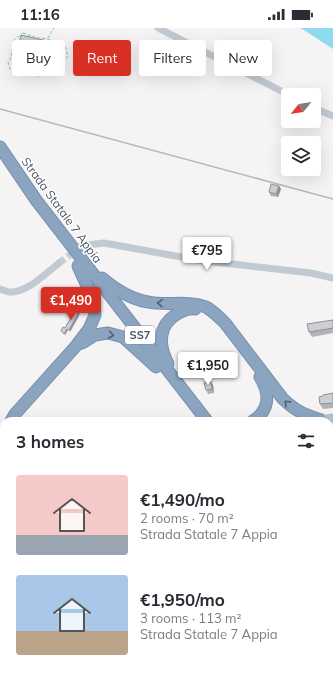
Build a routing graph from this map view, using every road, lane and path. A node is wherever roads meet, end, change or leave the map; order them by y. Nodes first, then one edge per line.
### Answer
1 (54, 28) edge
2 (158, 28) edge
3 (48, 39) junction
4 (281, 91) edge
5 (321, 111) edge
6 (333, 116) edge
7 (1, 153) edge
8 (81, 246) tunnel mouth
9 (59, 263) tunnel mouth
10 (81, 264) junction
11 (333, 278) edge
12 (0, 289) edge
13 (76, 346) junction
14 (156, 367) junction
15 (177, 383) junction
16 (23, 405) junction
17 (194, 410) junction
18 (13, 417) edge
19 (17, 417) edge
20 (197, 417) edge
21 (202, 417) edge
22 (257, 417) edge
23 (310, 417) edge

1 - 3 path
2 - 4 street
3 - 3 path
5 - 6 street
7 - 10 highway, Strada Statale 7 Appia / SS7
8 - 11 street
9 - 12 street
10 - 13 highway
10 - 14 highway, Strada Statale 7 Appia / SS7
10 - 15 highway, Strada Statale 7 Appia / SS7
23 -> 10 highway
13 -> 14 highway
13 - 16 highway
14 - 17 highway, Strada Statale 7 Appia / SS7
15 - 17 highway, Strada Statale 7 Appia / SS7
15 - 22 highway
16 - 18 highway
16 - 19 highway
17 - 20 highway, Strada Statale 7 Appia / SS7
17 - 21 highway, Strada Statale 7 Appia / SS7

